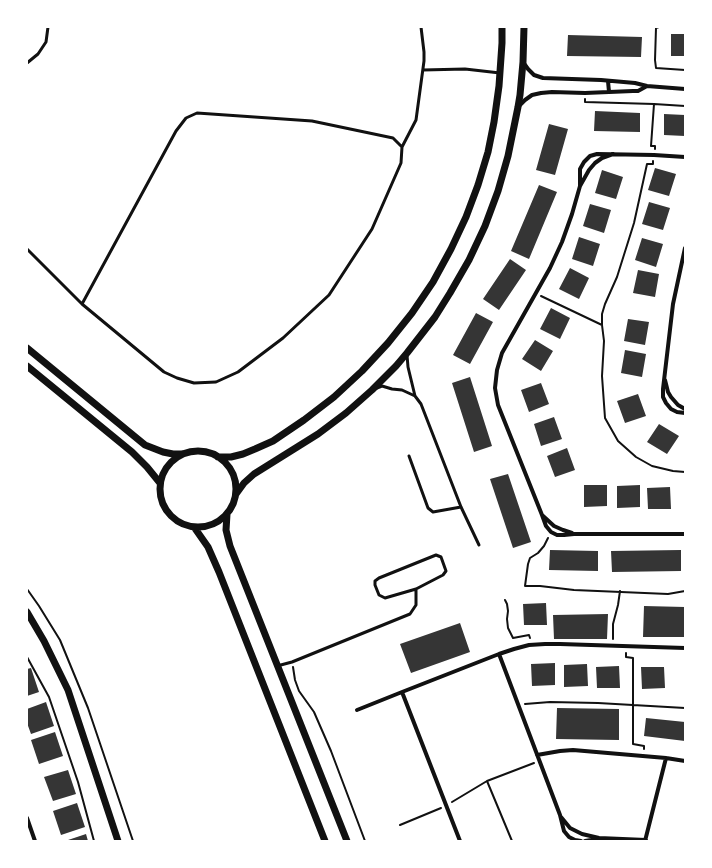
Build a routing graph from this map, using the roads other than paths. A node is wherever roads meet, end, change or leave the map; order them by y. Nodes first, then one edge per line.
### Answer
1 (48, 27) edge
2 (421, 27) edge
3 (502, 27) edge
4 (524, 27) edge
5 (523, 62) junction
6 (27, 64) edge
7 (423, 70) junction
8 (500, 73) junction
9 (608, 81) junction
10 (647, 86) junction
11 (685, 89) edge
12 (608, 92) junction
13 (518, 107) junction
14 (402, 147) junction
15 (613, 154) junction
16 (685, 157) edge
17 (580, 186) junction
18 (685, 248) edge
19 (27, 250) edge
20 (82, 304) junction
21 (27, 348) edge
22 (407, 353) junction
23 (27, 366) edge
24 (665, 377) junction
25 (372, 390) junction
26 (415, 396) junction
27 (685, 409) edge
28 (685, 414) edge
29 (182, 454) junction
30 (408, 456) dead end
31 (218, 457) junction
32 (160, 482) junction
33 (236, 494) junction
34 (461, 506) junction
35 (227, 514) junction
36 (542, 515) junction
37 (194, 527) junction
38 (574, 534) junction
39 (685, 534) edge
40 (479, 545) dead end
41 (416, 589) junction
42 (27, 612) edge
43 (685, 648) edge
44 (499, 654) junction
45 (277, 666) junction
46 (402, 692) junction
47 (357, 710) dead end
48 (537, 755) junction
49 (666, 758) junction
50 (685, 761) edge
51 (560, 815) junction
52 (27, 818) edge
53 (599, 838) junction
54 (645, 840) edge
55 (35, 841) edge
56 (118, 841) edge
57 (325, 841) edge
58 (347, 841) edge
59 (460, 841) edge
60 (581, 841) edge
61 (585, 841) edge

1 - 6 lane
2 - 7 lane
3 - 8 street
4 - 5 street
5 - 9 street
5 - 13 street
7 - 8 lane
7 - 14 lane
8 - 31 street
9 - 10 street
9 - 12 street
10 - 11 street
10 - 12 street
12 - 13 street
13 - 22 street
14 - 20 lane
14 - 20 lane
15 - 16 street
15 - 17 street
15 - 17 street
17 - 36 street
18 - 24 street
19 - 20 lane
21 - 29 street
22 - 25 street
22 - 26 lane
23 - 32 street
24 - 27 street
24 - 28 street
25 - 26 lane
25 - 33 street
26 - 34 lane
29 - 31 street
29 - 32 street
30 - 34 lane
31 - 33 street
32 - 37 street
33 - 35 street
34 - 40 lane
35 - 37 street
35 - 45 street
36 - 38 street
36 - 38 street
37 - 57 street
38 - 39 street
41 - 41 lane
41 - 45 lane
42 - 56 street
43 - 44 street
44 - 46 street
44 - 48 street
45 - 58 street
46 - 47 street
46 - 59 street
48 - 49 street
48 - 51 street
49 - 50 street
49 - 54 street
51 - 53 street
51 - 60 street
52 - 55 street
53 - 54 street
53 - 61 street

